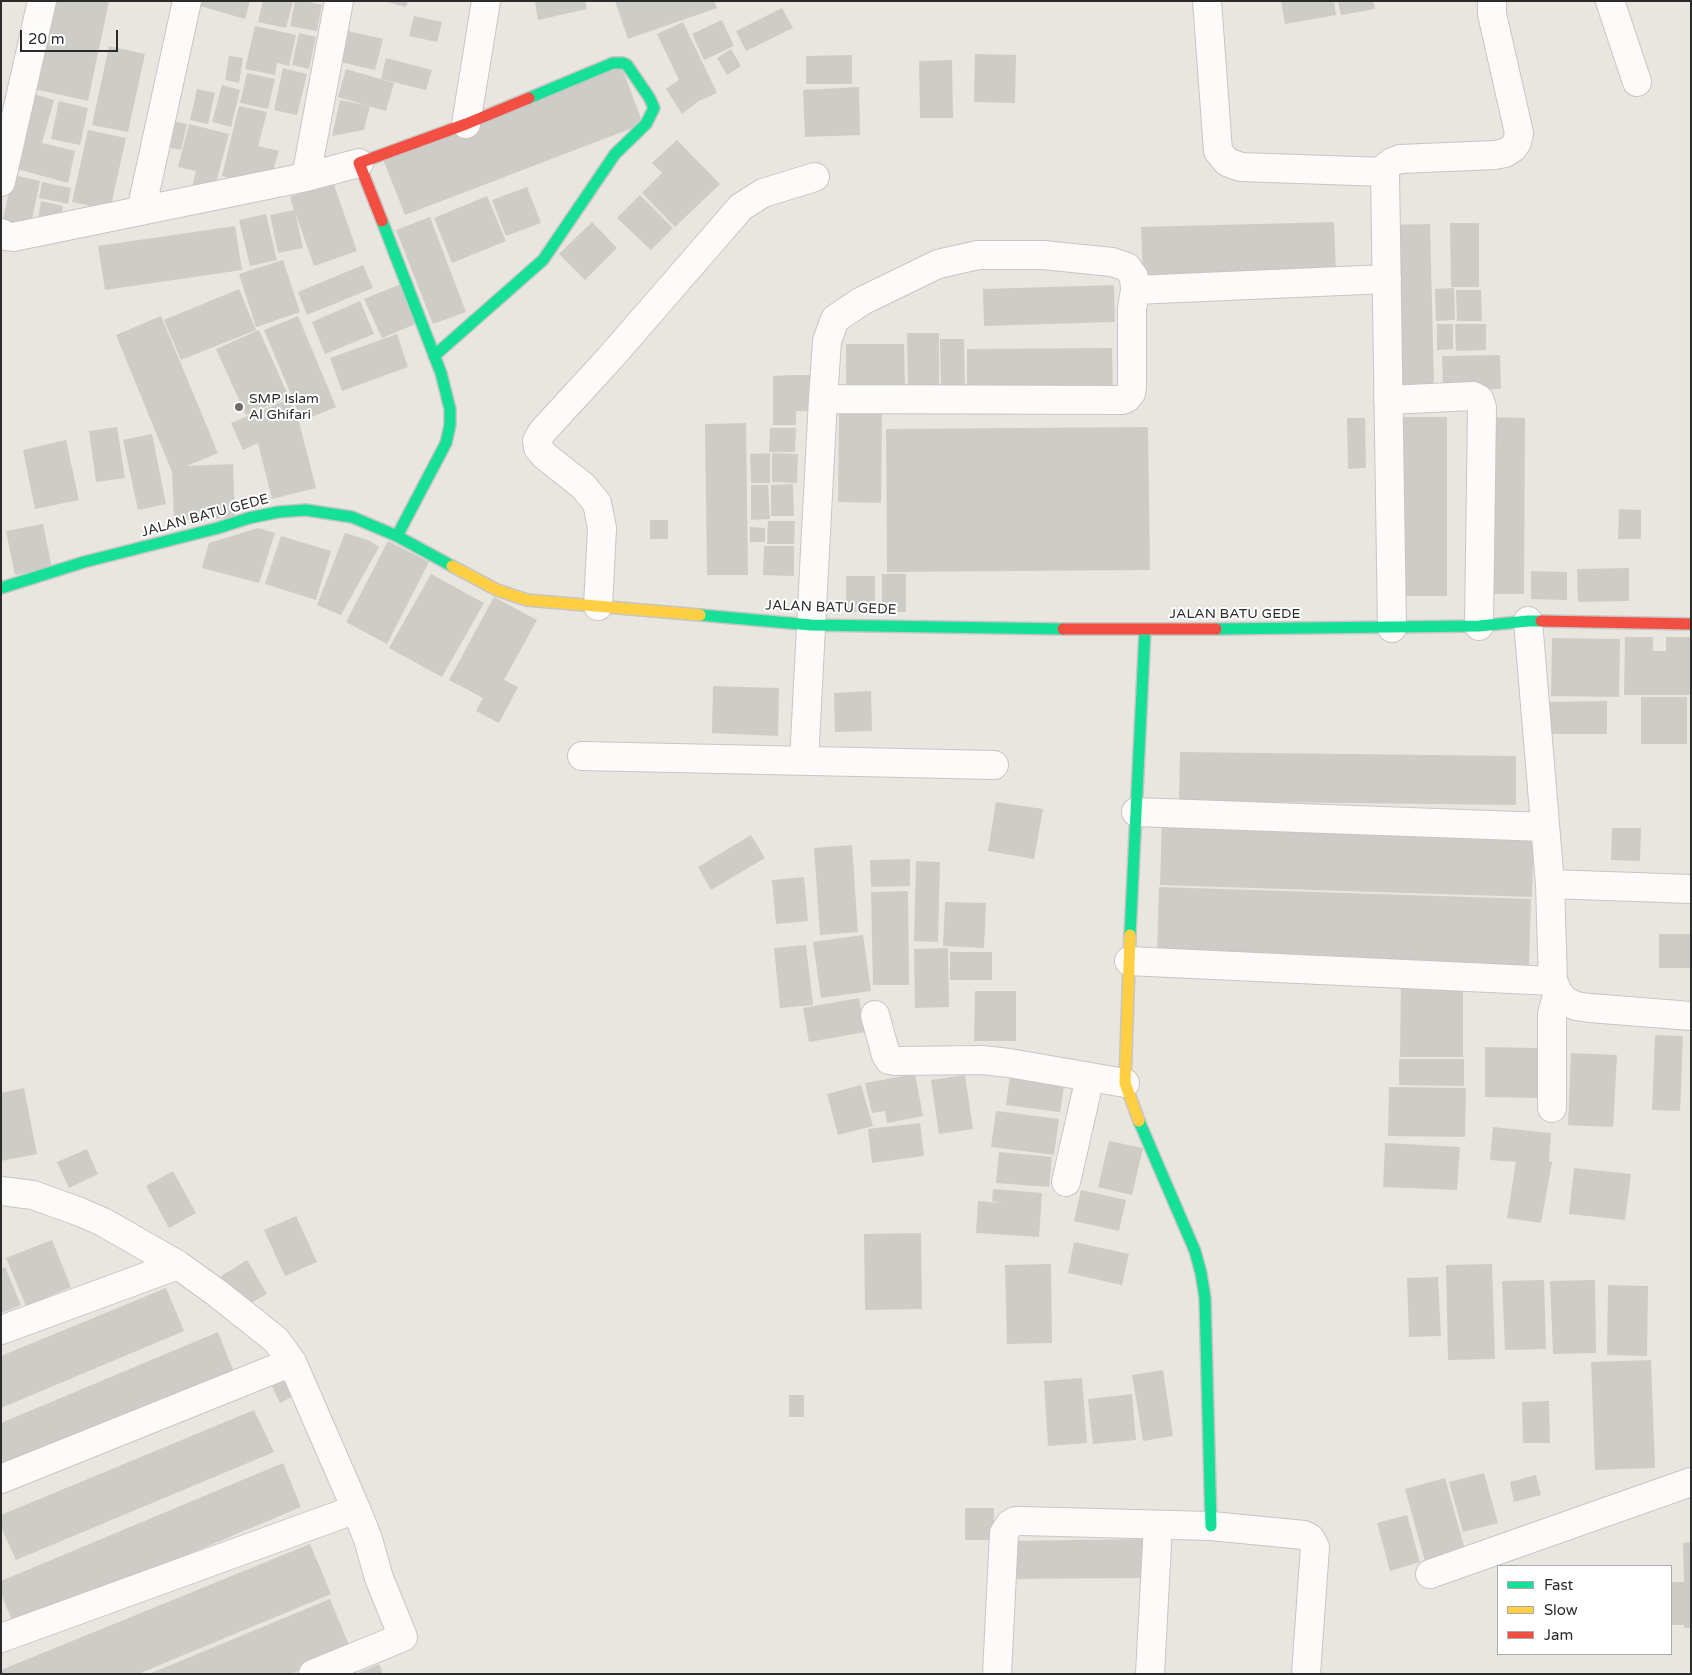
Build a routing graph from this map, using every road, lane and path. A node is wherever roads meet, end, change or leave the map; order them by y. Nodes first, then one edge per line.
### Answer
1 (42, 1) edge
2 (187, 1) edge
3 (339, 1) edge
4 (486, 1) edge
5 (1207, 1) edge
6 (1492, 1) edge
7 (1610, 1) edge
8 (1637, 82) dead end
9 (466, 124) junction
10 (359, 163) junction
11 (1385, 172) junction
12 (306, 177) junction
13 (815, 177) dead end
14 (1, 182) edge
15 (141, 211) junction
16 (1, 233) edge
17 (1387, 279) junction
18 (1135, 290) junction
19 (434, 356) junction
20 (823, 399) junction
21 (1388, 400) junction
22 (397, 536) junction
23 (1, 588) edge
24 (598, 606) junction
25 (1528, 621) junction
26 (1691, 624) edge
27 (811, 625) junction
28 (1479, 626) junction
29 (1392, 628) junction
30 (1145, 630) junction
31 (582, 756) dead end
32 (804, 761) junction
33 (994, 765) dead end
34 (1136, 812) junction
35 (1545, 827) junction
36 (1550, 884) junction
37 (1691, 889) edge
38 (1128, 961) junction
39 (1556, 986) junction
40 (875, 1015) dead end
41 (1691, 1016) edge
42 (1090, 1077) junction
43 (1125, 1083) junction
44 (1552, 1108) dead end
45 (1066, 1182) dead end
46 (1, 1191) edge
47 (178, 1265) junction
48 (1, 1330) edge
49 (292, 1362) junction
50 (1, 1479) edge
51 (1691, 1482) edge
52 (356, 1509) junction
53 (1158, 1525) junction
54 (1211, 1526) junction
55 (1430, 1574) dead end
56 (1, 1638) edge
57 (313, 1674) edge
58 (997, 1674) edge
59 (1150, 1674) edge
60 (1306, 1674) edge

1 - 14 street
2 - 15 street
3 - 12 street
4 - 9 street
5 - 11 street
6 - 11 street
7 - 8 street
9 - 10 street
9 - 19 street
10 - 12 street
10 - 19 street
11 - 17 street
12 - 15 street
13 - 24 street
15 - 16 street
17 - 18 street
17 - 21 street
18 - 20 street
18 - 20 street
19 - 22 street
20 - 27 street
21 - 28 street
21 - 29 street
22 - 23 street, JALAN BATU GEDE
22 - 24 street, JALAN BATU GEDE
24 - 27 street, JALAN BATU GEDE
25 - 26 street, JALAN BATU GEDE
25 - 28 street, JALAN BATU GEDE
25 - 35 street
27 - 30 street, JALAN BATU GEDE
27 - 32 street
28 - 29 street, JALAN BATU GEDE
29 - 30 street, JALAN BATU GEDE
30 - 34 street
31 - 32 street
32 - 33 street
34 - 35 street
34 - 38 street
35 - 36 street
36 - 37 street
36 - 39 street
38 - 39 street
38 - 43 street
39 - 41 street
39 - 44 street
40 - 42 street
42 - 43 street
42 - 45 street
43 - 54 street
46 - 47 street
47 - 48 street
47 - 49 street
49 - 50 street
49 - 52 street
51 - 55 street
52 - 56 street
52 - 57 street
53 - 54 street
53 - 58 street
53 - 59 street
54 - 60 street

